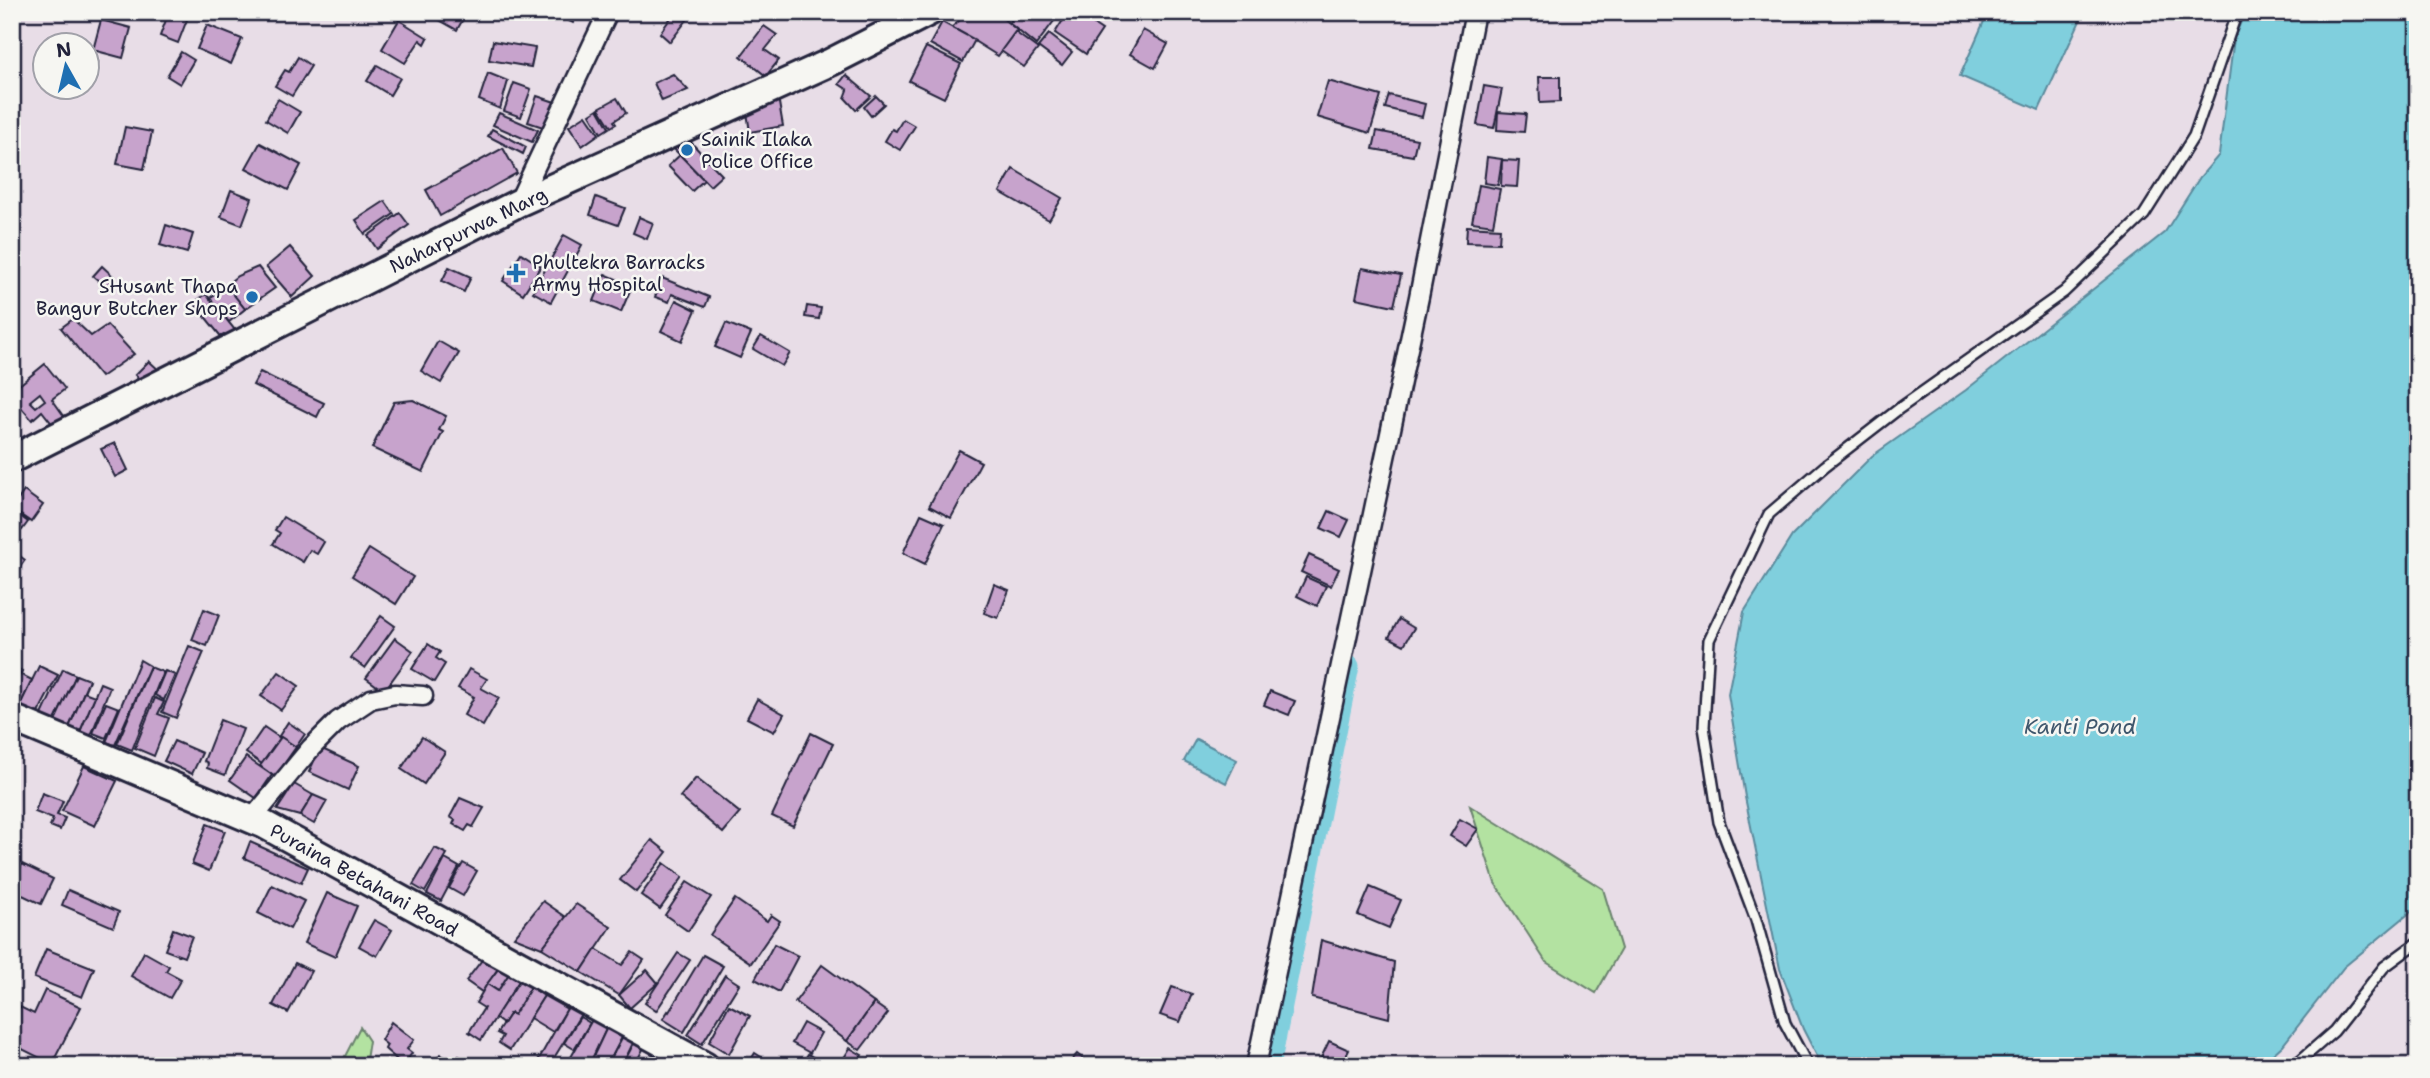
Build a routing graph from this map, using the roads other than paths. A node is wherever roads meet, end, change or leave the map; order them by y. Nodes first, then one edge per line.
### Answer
1 (608, 12) edge
2 (929, 12) edge
3 (1475, 12) edge
4 (2237, 12) edge
5 (518, 203) junction
6 (12, 459) edge
7 (424, 696) dead end
8 (14, 722) edge
9 (252, 819) junction
10 (2418, 942) edge
11 (705, 1066) edge
12 (1256, 1066) edge
13 (1808, 1066) edge
14 (2294, 1066) edge

1 - 5 street
2 - 5 main road, Naharpurwa Marg
3 - 12 street
4 - 13 lane
5 - 6 main road, Naharpurwa Marg
7 - 9 street
8 - 9 main road, Puraina Betahani Road
9 - 11 main road, Puraina Betahani Road
10 - 14 lane

